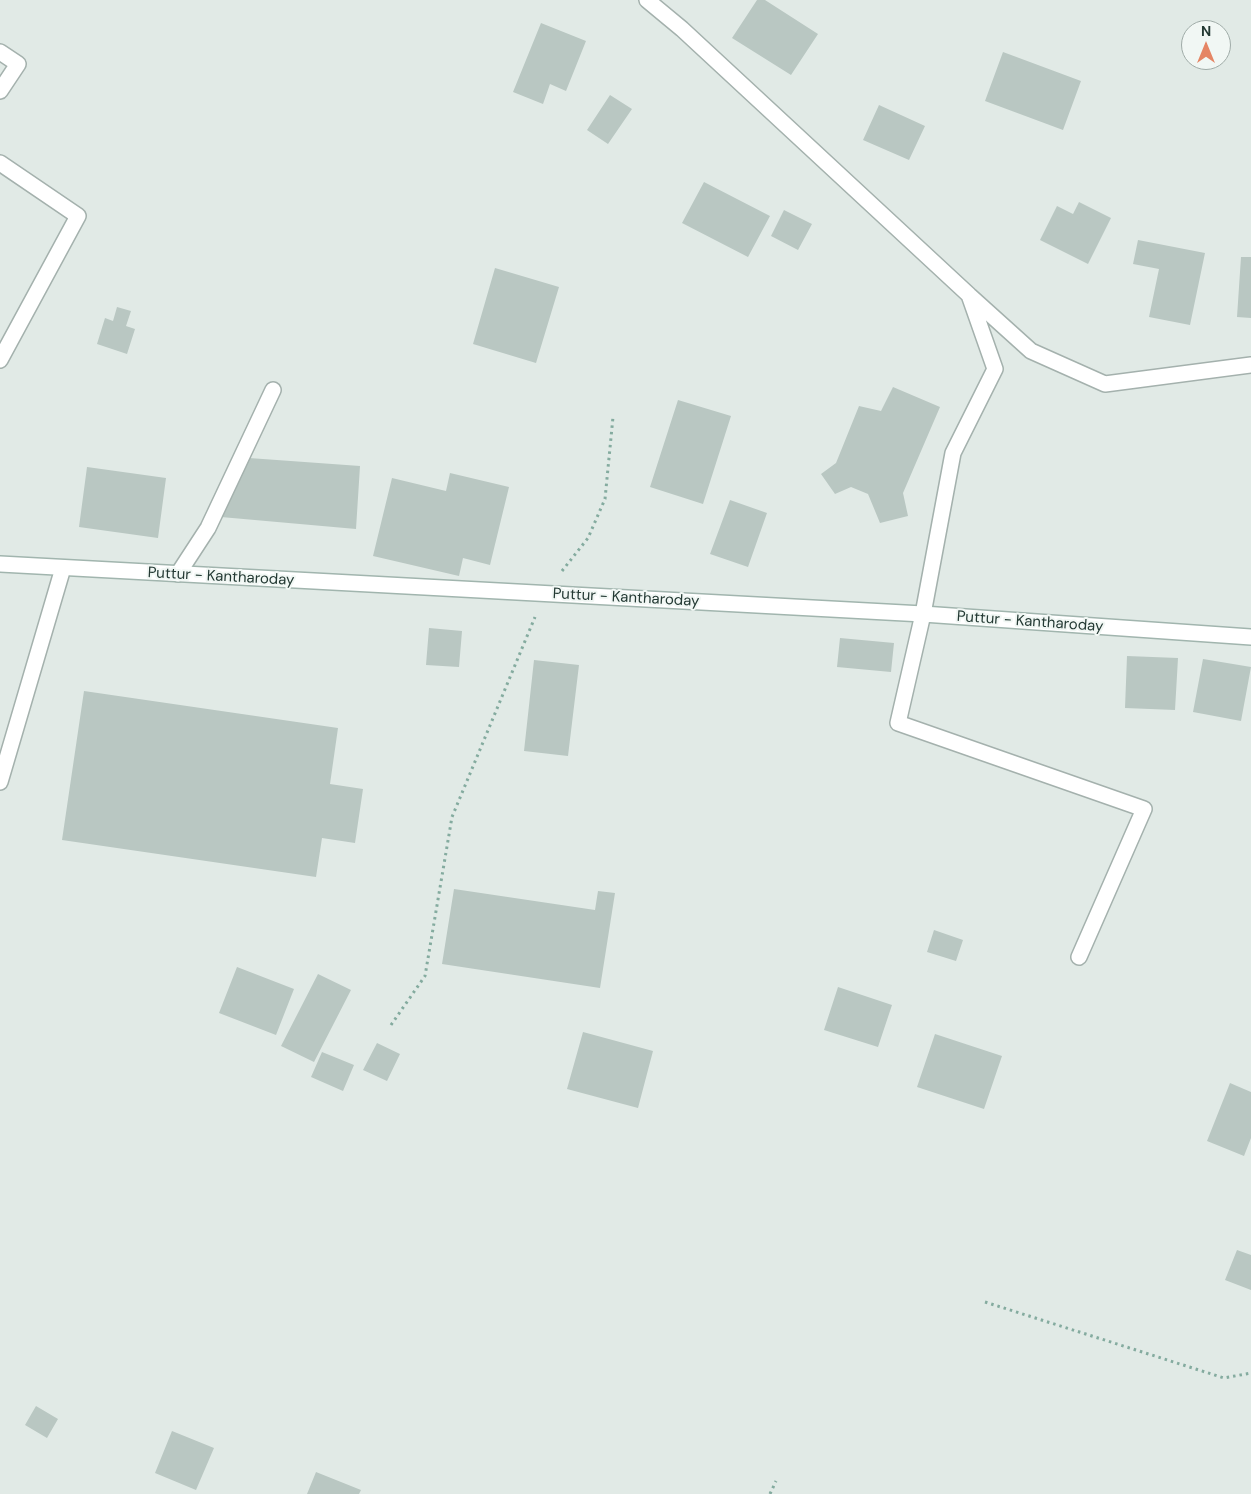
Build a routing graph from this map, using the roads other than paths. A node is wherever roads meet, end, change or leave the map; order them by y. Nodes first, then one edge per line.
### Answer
1 (647, 0) edge
2 (0, 52) edge
3 (0, 91) edge
4 (0, 164) edge
5 (969, 295) junction
6 (0, 360) edge
7 (1251, 365) edge
8 (273, 390) dead end
9 (0, 564) edge
10 (64, 568) junction
11 (178, 574) junction
12 (923, 614) junction
13 (1251, 637) edge
14 (0, 782) edge
15 (1079, 957) dead end

1 - 5 street
2 - 3 street
4 - 6 street
5 - 7 street
5 - 12 street
8 - 11 street
9 - 10 street, Puttur - Kantharoday
10 - 11 street, Puttur - Kantharoday
10 - 14 street
11 - 12 street, Puttur - Kantharoday
12 - 13 street, Puttur - Kantharoday
12 - 15 street

